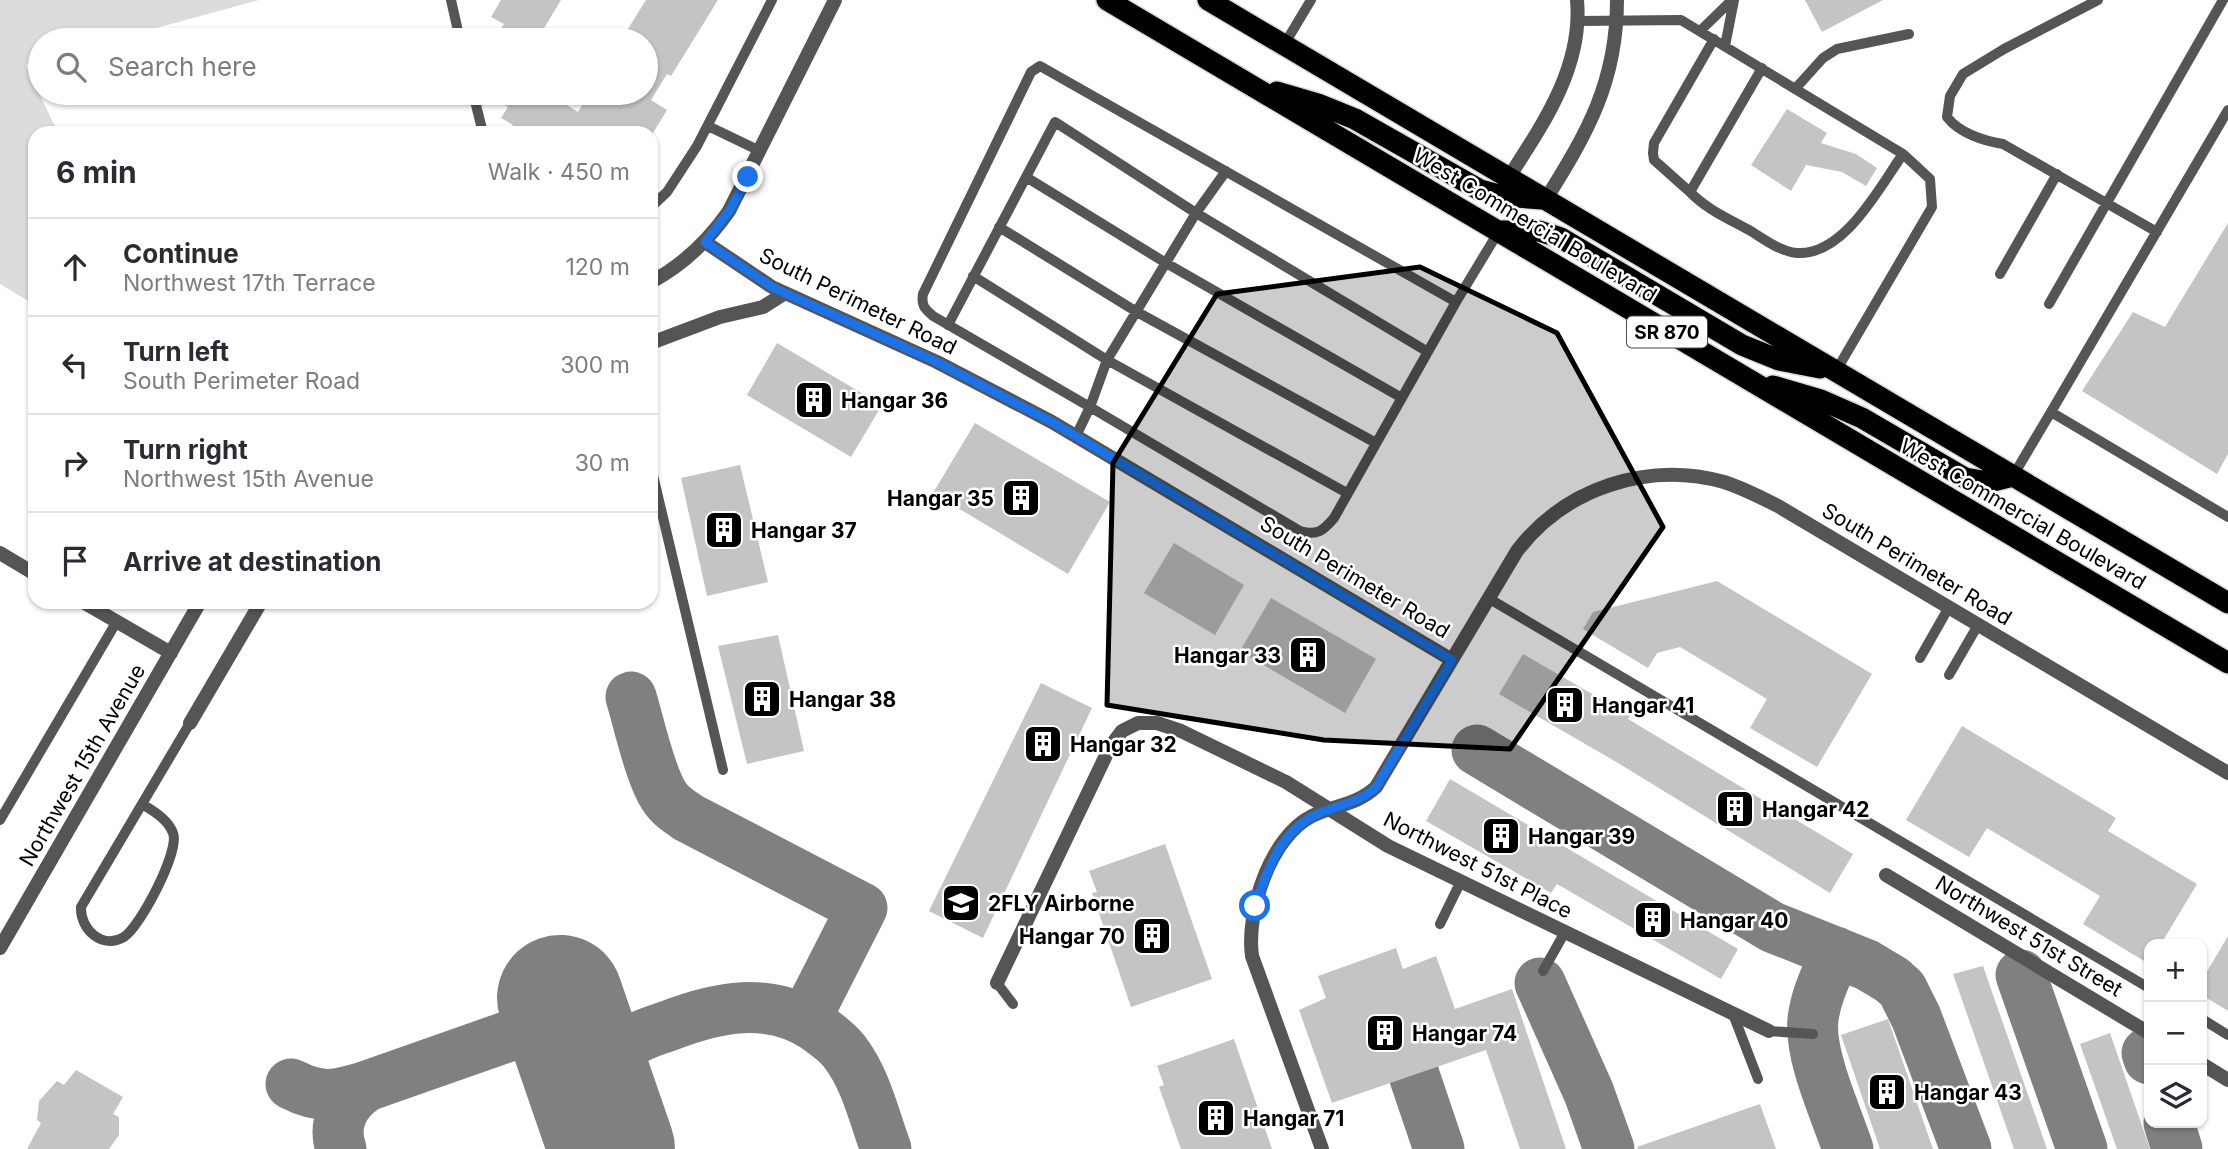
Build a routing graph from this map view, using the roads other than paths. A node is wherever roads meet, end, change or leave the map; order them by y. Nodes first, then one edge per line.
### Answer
1 (451, 0) edge
2 (772, 0) edge
3 (835, 0) edge
4 (1107, 0) edge
5 (1208, 0) edge
6 (1311, 0) edge
7 (1577, 0) edge
8 (1616, 0) edge
9 (1733, 0) edge
10 (2098, 0) edge
11 (2224, 0) edge
12 (1579, 21) junction
13 (1617, 21) junction
14 (457, 28) edge
15 (1700, 31) junction
16 (1909, 34) dead end
17 (1714, 39) junction
18 (1284, 45) junction
19 (1725, 46) junction
20 (1762, 68) junction
21 (1251, 85) junction
22 (1795, 89) junction
23 (476, 105) edge
24 (2228, 110) edge
25 (481, 126) edge
26 (708, 126) junction
27 (760, 151) junction
28 (1903, 154) junction
29 (1226, 171) junction
30 (2057, 174) junction
31 (1026, 177) junction
32 (1509, 177) junction
33 (1690, 192) junction
34 (1546, 199) junction
35 (658, 200) edge
36 (2107, 203) junction
37 (1196, 213) junction
38 (999, 227) junction
39 (1499, 232) junction
40 (2157, 232) junction
41 (705, 242) junction
42 (1166, 263) junction
43 (2000, 274) dead end
44 (973, 276) junction
45 (658, 278) edge
46 (785, 293) junction
47 (1456, 302) junction
48 (2049, 304) dead end
49 (1137, 312) junction
50 (948, 325) junction
51 (658, 340) edge
52 (1428, 352) junction
53 (1107, 360) junction
54 (1836, 372) junction
55 (1741, 376) junction
56 (1402, 398) junction
57 (1090, 407) junction
58 (2051, 412) junction
59 (1076, 436) junction
60 (1376, 443) junction
61 (2013, 476) junction
62 (1348, 494) junction
63 (658, 496) edge
64 (2228, 517) edge
65 (0, 553) edge
66 (28, 570) edge
67 (1488, 598) junction
68 (2228, 603) edge
69 (1949, 607) junction
70 (96, 609) edge
71 (196, 609) edge
72 (257, 609) edge
73 (117, 621) junction
74 (1978, 625) junction
75 (171, 653) junction
76 (1920, 658) dead end
77 (1452, 660) junction
78 (2228, 663) edge
79 (1949, 675) dead end
80 (190, 723) joint
81 (723, 769) dead end
82 (2228, 773) edge
83 (142, 804) junction
84 (1329, 809) junction
85 (0, 820) edge
86 (1886, 875) dead end
87 (1461, 881) junction
88 (1440, 924) dead end
89 (1565, 932) junction
90 (0, 948) edge
91 (1544, 971) dead end
92 (997, 983) joint
93 (2144, 985) edge
94 (1013, 1004) dead end
95 (1733, 1014) junction
96 (2207, 1022) edge
97 (2144, 1030) edge
98 (1769, 1031) joint
99 (1813, 1034) dead end
100 (2228, 1035) edge
101 (2207, 1068) edge
102 (1758, 1079) dead end
103 (2228, 1080) edge
104 (1322, 1149) edge

1 - 14 lane
2 - 26 lane
3 - 27 street
4 - 21 highway, West Commercial Boulevard / SR 870
5 - 18 highway, West Commercial Boulevard / SR 870
6 - 18 lane
7 - 12 street
8 - 13 street
9 - 15 lane
9 - 19 lane
10 - 30 lane
11 - 36 lane
12 - 13 lane
12 - 32 street
13 - 15 lane
13 - 34 street
15 - 17 lane
16 - 22 lane
17 - 19 lane
17 - 33 lane
18 - 32 highway, West Commercial Boulevard / SR 870
19 - 20 lane
20 - 22 lane
20 - 33 lane
21 - 34 highway
21 - 39 highway, West Commercial Boulevard / SR 870
22 - 28 lane
23 - 25 lane
24 - 40 lane
26 - 27 lane
26 - 35 lane
27 - 41 street
28 - 33 lane
28 - 54 lane
29 - 37 lane
29 - 47 lane
29 - 50 lane
30 - 36 lane
30 - 43 lane
31 - 37 lane
31 - 38 lane
31 - 42 lane
32 - 34 highway, West Commercial Boulevard / SR 870
34 - 54 highway, West Commercial Boulevard / SR 870
36 - 40 lane
36 - 48 lane
37 - 42 lane
37 - 52 lane
38 - 44 lane
38 - 49 lane
39 - 47 lane
39 - 54 highway
39 - 55 highway, West Commercial Boulevard / SR 870
40 - 58 lane
41 - 45 street
41 - 46 street, South Perimeter Road
42 - 49 lane
42 - 56 lane
44 - 50 lane
44 - 53 lane
46 - 51 street
46 - 59 street, South Perimeter Road
47 - 52 lane
49 - 53 lane
49 - 60 lane
50 - 57 lane
52 - 56 lane
53 - 57 lane
53 - 62 lane
54 - 61 highway, West Commercial Boulevard / SR 870
55 - 61 highway
55 - 78 highway, West Commercial Boulevard / SR 870
56 - 60 lane
57 - 59 lane
57 - 62 lane
58 - 61 lane
58 - 64 lane
59 - 77 street, South Perimeter Road
60 - 62 lane
61 - 68 highway, West Commercial Boulevard / SR 870
63 - 81 lane
65 - 66 street
67 - 69 street, South Perimeter Road
67 - 77 street, South Perimeter Road
67 - 93 lane
69 - 74 street, South Perimeter Road
69 - 76 lane
70 - 73 street
71 - 75 street, Northwest 15th Avenue
72 - 80 street
73 - 75 street
73 - 85 lane
74 - 79 lane
74 - 82 street, South Perimeter Road
75 - 90 street, Northwest 15th Avenue
77 - 84 street
80 - 83 lane
83 - 83 lane
84 - 87 street, Northwest 51st Place
84 - 92 street, Northwest 51st Place
84 - 104 street
86 - 97 street, Northwest 51st Street
87 - 88 lane
87 - 89 street, Northwest 51st Place
89 - 91 lane
89 - 95 street, Northwest 51st Place
92 - 94 lane
95 - 98 street, Northwest 51st Place
95 - 102 lane
96 - 100 lane
98 - 99 lane
101 - 103 street

